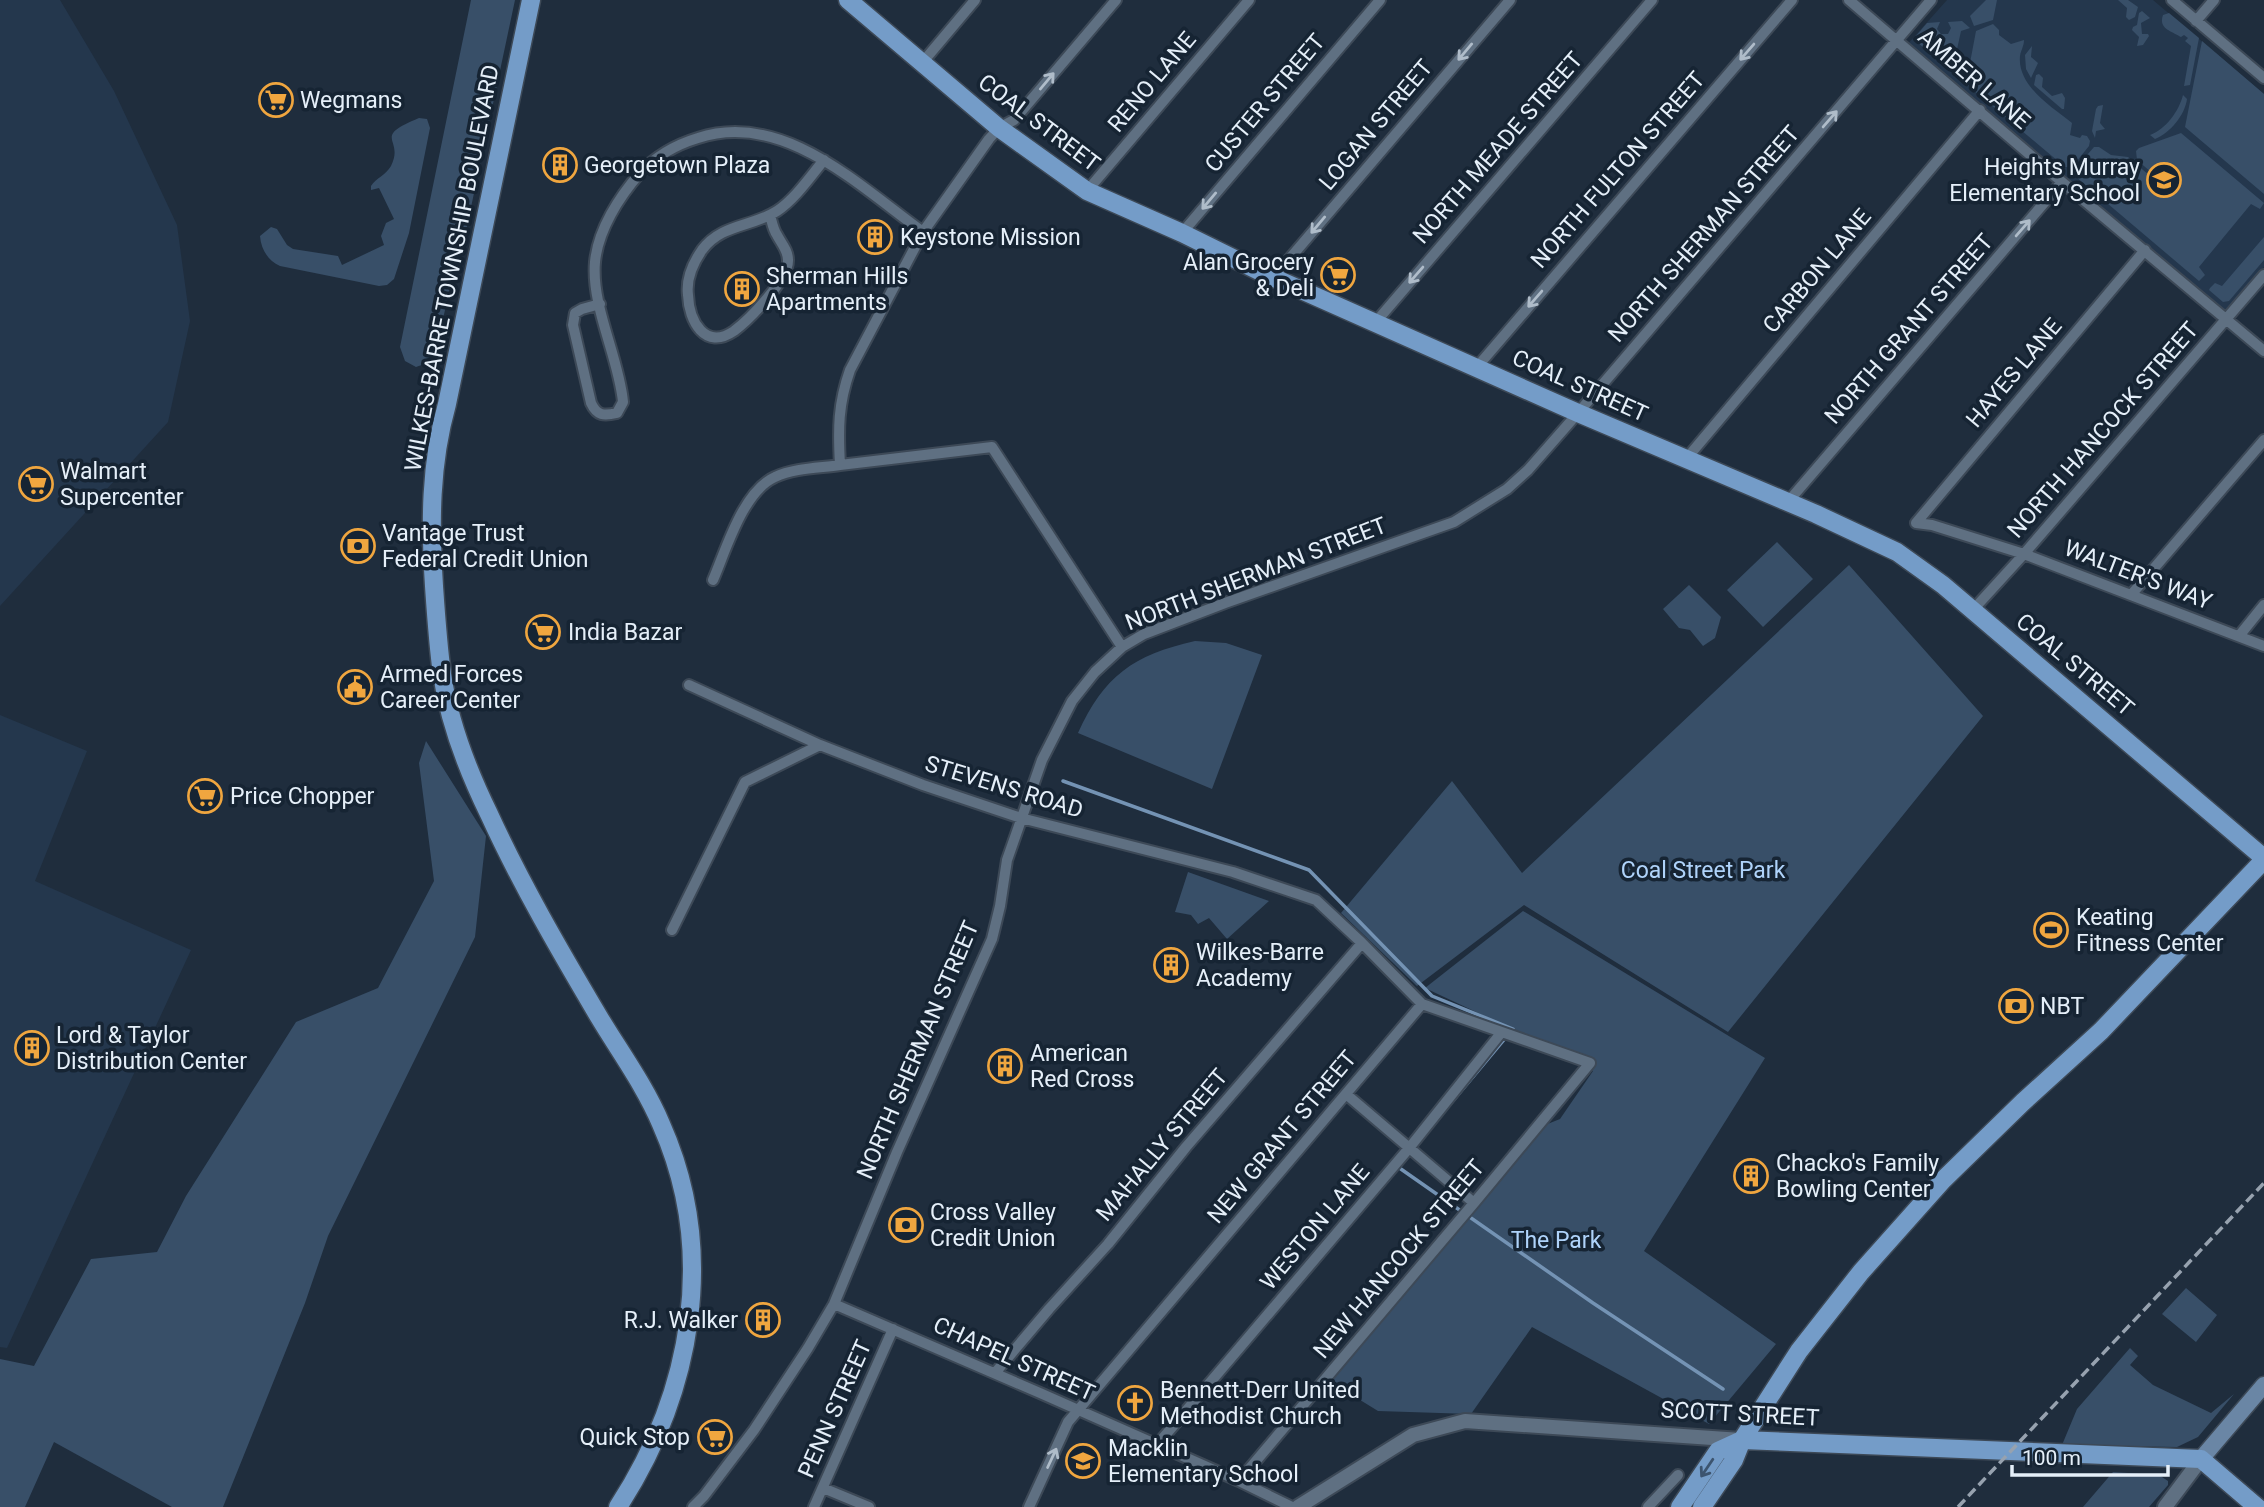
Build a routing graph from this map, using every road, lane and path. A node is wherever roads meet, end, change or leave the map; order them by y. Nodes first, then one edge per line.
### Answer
1 (531, 0) edge
2 (848, 0) edge
3 (975, 0) edge
4 (1116, 0) edge
5 (1249, 0) edge
6 (1380, 0) edge
7 (1510, 0) edge
8 (1652, 0) edge
9 (1791, 0) edge
10 (1849, 0) edge
11 (1931, 0) edge
12 (2172, 0) edge
13 (2214, 0) edge
14 (2196, 21) junction
15 (1897, 41) junction
16 (922, 62) junction
17 (2264, 78) edge
18 (1980, 110) junction
19 (999, 128) junction
20 (824, 160) junction
21 (2062, 182) junction
22 (1087, 191) junction
23 (770, 215) junction
24 (923, 232) junction
25 (1182, 233) junction
26 (2145, 250) junction
27 (2264, 275) edge
28 (1274, 277) junction
29 (600, 304) junction
30 (2227, 320) junction
31 (1375, 323) junction
32 (2264, 351) edge
33 (1477, 367) junction
34 (1578, 413) junction
35 (2264, 440) edge
36 (1687, 458) junction
37 (840, 465) junction
38 (1787, 503) junction
39 (1916, 523) joint
40 (2024, 554) junction
41 (713, 580) dead end
42 (2131, 595) junction
43 (2264, 605) edge
44 (1972, 611) junction
45 (2239, 636) junction
46 (2264, 646) edge
47 (1122, 647) junction
48 (689, 685) dead end
49 (820, 745) junction
50 (1021, 818) junction
51 (2264, 859) edge
52 (672, 930) dead end
53 (1362, 943) junction
54 (1422, 1004) junction
55 (1501, 1033) junction
56 (1346, 1094) junction
57 (1410, 1147) junction
58 (1474, 1203) junction
59 (834, 1304) junction
60 (893, 1329) junction
61 (995, 1374) junction
62 (2264, 1385) edge
63 (1078, 1411) junction
64 (1742, 1440) junction
65 (1157, 1445) junction
66 (2201, 1459) junction
67 (1678, 1475) dead end
68 (1239, 1480) junction
69 (823, 1488) junction
70 (618, 1507) edge
71 (693, 1507) edge
72 (814, 1507) edge
73 (869, 1507) edge
74 (1029, 1507) edge
75 (1292, 1507) edge
76 (1298, 1507) edge
77 (1648, 1507) edge
78 (1680, 1507) edge
79 (1702, 1507) edge
80 (2165, 1507) edge
81 (2257, 1507) edge

1 - 70 main road, WILKES-BARRE TOWNSHIP BOULEVARD
2 - 16 main road, COAL STREET
3 - 16 street
19 -> 4 street
5 - 22 street, RENO LANE
6 -> 25 street, CUSTER STREET
7 -> 28 street, LOGAN STREET
8 -> 31 street, NORTH MEADE STREET
9 -> 33 street, NORTH FULTON STREET
10 - 15 street, AMBER LANE
11 - 15 street, NORTH SHERMAN STREET
12 - 14 street
13 - 14 street
14 - 17 street
15 - 18 street, AMBER LANE
34 -> 15 street, NORTH SHERMAN STREET
16 - 19 main road, COAL STREET
18 - 21 street, AMBER LANE
18 - 36 street, CARBON LANE
19 - 22 main road, COAL STREET
19 - 24 street
20 - 23 street
20 - 24 street
20 - 29 street
21 - 26 street, AMBER LANE
38 -> 21 street, NORTH GRANT STREET
22 - 25 main road, COAL STREET
23 - 23 street
24 - 37 street
25 - 28 main road, COAL STREET
26 - 30 street, AMBER LANE
26 - 39 street, HAYES LANE
27 - 30 street, NORTH HANCOCK STREET
28 - 31 main road, COAL STREET
29 - 29 street
30 - 32 street, AMBER LANE
30 - 40 street, NORTH HANCOCK STREET
31 - 33 main road, COAL STREET
33 - 34 main road, COAL STREET
34 - 36 main road, COAL STREET
34 - 47 street, NORTH SHERMAN STREET
35 - 42 street
36 - 38 main road, COAL STREET
37 - 41 street
37 - 47 street
38 - 44 main road, COAL STREET
39 - 40 street, WALTER'S WAY
40 - 42 street, WALTER'S WAY
40 - 44 street, NORTH HANCOCK STREET
42 - 45 street, WALTER'S WAY
43 - 45 street
44 - 51 main road, COAL STREET
45 - 46 street, WALTER'S WAY
47 - 50 street, NORTH SHERMAN STREET
48 - 49 street, STEVENS ROAD
49 - 50 street, STEVENS ROAD
49 - 52 street
50 - 53 street, STEVENS ROAD
50 - 59 street, NORTH SHERMAN STREET
51 - 64 main road
53 - 54 street
53 - 61 street, MAHALLY STREET
54 - 55 street
54 - 56 street, NEW GRANT STREET
55 - 57 street, WESTON LANE
55 - 58 street, NEW HANCOCK STREET
56 - 57 street
56 - 63 street, NEW GRANT STREET
57 - 58 street
57 - 65 street, WESTON LANE
58 - 68 street, NEW HANCOCK STREET
59 - 60 street, CHAPEL STREET
59 - 71 street, NORTH SHERMAN STREET
60 - 61 street, CHAPEL STREET
60 - 69 street, PENN STREET
61 - 63 street, CHAPEL STREET
62 - 66 main road
63 - 65 street, CHAPEL STREET
74 -> 63 street, NEW GRANT STREET
64 - 66 main road, SCOTT STREET
64 - 76 street, SCOTT STREET
64 -> 78 main road
64 - 79 main road
65 - 68 street, CHAPEL STREET
66 - 80 street
66 - 81 main road
67 - 77 street
68 - 75 street, CHAPEL STREET
69 - 72 street, PENN STREET
69 - 73 street

